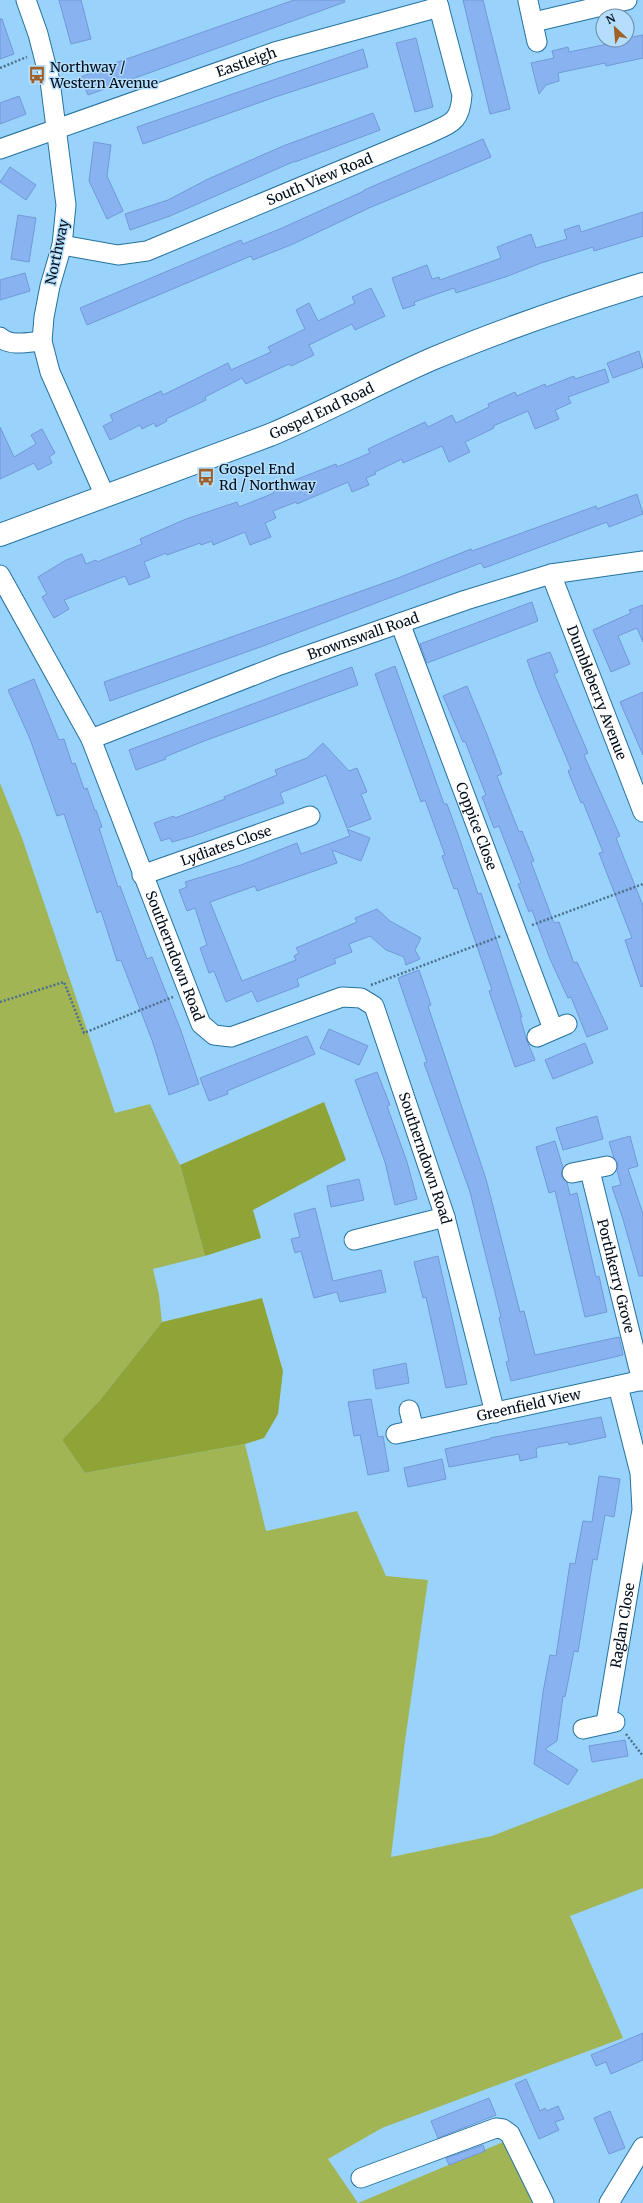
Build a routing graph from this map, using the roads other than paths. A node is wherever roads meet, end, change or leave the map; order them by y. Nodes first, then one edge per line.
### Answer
1 (26, 0) edge
2 (627, 0) edge
3 (528, 1) edge
4 (438, 3) edge
5 (534, 22) junction
6 (537, 42) dead end
7 (57, 128) junction
8 (0, 149) edge
9 (62, 245) junction
10 (643, 284) edge
11 (0, 337) edge
12 (42, 341) junction
13 (105, 496) junction
14 (0, 535) edge
15 (643, 561) edge
16 (551, 574) junction
17 (0, 575) edge
18 (400, 622) junction
19 (91, 738) junction
20 (636, 771) edge
21 (643, 812) edge
22 (310, 816) dead end
23 (142, 875) junction
24 (552, 1030) dead end
25 (590, 1170) dead end
26 (445, 1217) junction
27 (354, 1240) dead end
28 (642, 1380) edge
29 (618, 1386) junction
30 (409, 1410) dead end
31 (495, 1413) junction
32 (583, 1729) dead end
33 (643, 2147) edge
34 (361, 2178) dead end
35 (544, 2203) edge
36 (609, 2203) edge

1 - 7 street, Northway
2 - 5 street
3 - 5 street
4 - 7 street, Eastleigh
4 - 9 street, South View Road
5 - 6 street
7 - 8 street, Eastleigh
7 - 9 street, Northway
9 - 12 street, Northway
10 - 13 main road, Gospel End Road
11 - 12 street
12 - 13 street, Northway
13 - 14 main road, Gospel End Road
15 - 16 street, Brownswall Road
16 - 18 street, Brownswall Road
16 - 20 street, Dumbleberry Avenue
17 - 19 street, Southerndown Road
18 - 19 street, Brownswall Road
18 - 24 street, Coppice Close
19 - 23 street, Southerndown Road
20 - 21 street, Dumbleberry Avenue
22 - 23 street, Lydiates Close
23 - 26 street, Southerndown Road
25 - 28 street, Porthkerry Grove
26 - 27 street
26 - 31 street, Southerndown Road
28 - 29 street, Greenfield View
29 - 31 street, Greenfield View
29 - 32 street, Raglan Close
30 - 31 street, Greenfield View
33 - 36 street
34 - 35 street

